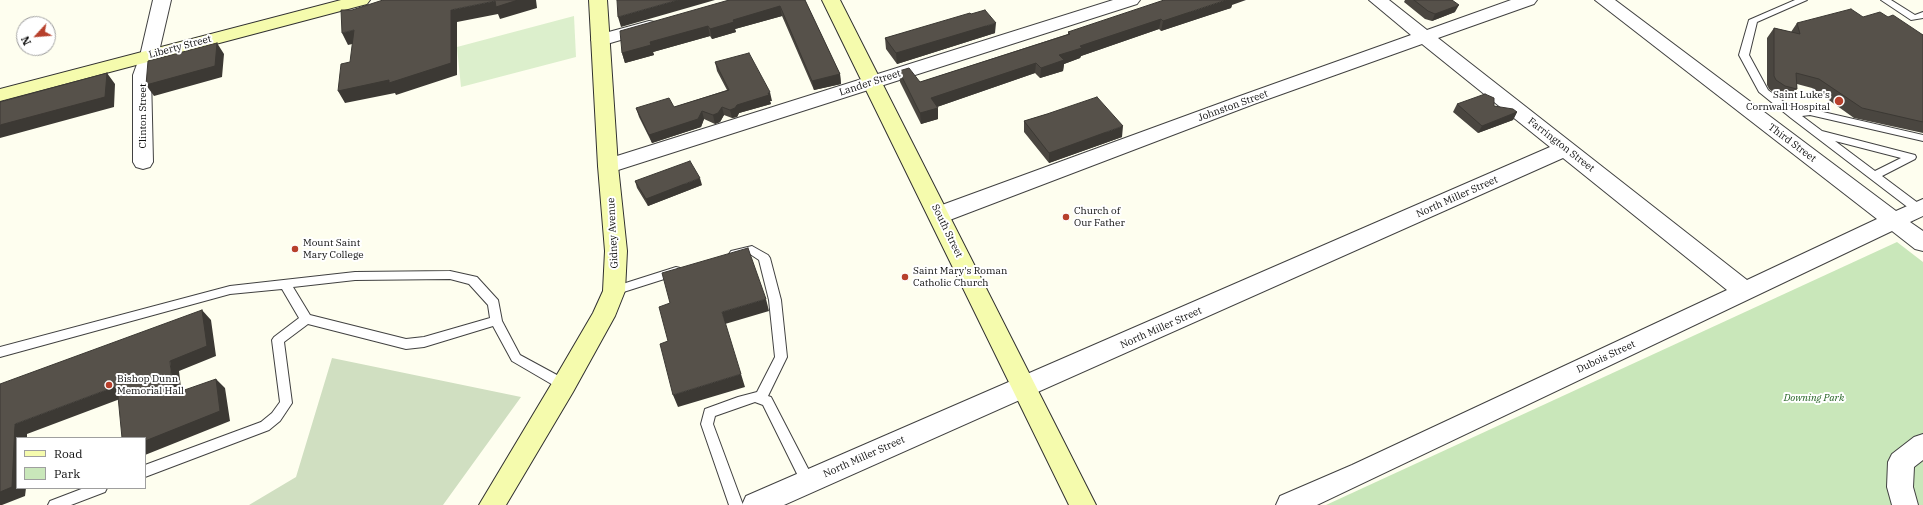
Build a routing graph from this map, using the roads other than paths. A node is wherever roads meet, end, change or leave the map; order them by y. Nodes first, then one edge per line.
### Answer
1 (162, 0) edge
2 (361, 0) edge
3 (598, 0) edge
4 (831, 0) edge
5 (1131, 0) edge
6 (1378, 0) edge
7 (1528, 0) edge
8 (1604, 0) edge
9 (1803, 0) edge
10 (1885, 0) edge
11 (1923, 15) edge
12 (666, 21) edge
13 (1424, 37) junction
14 (600, 40) junction
15 (149, 56) junction
16 (874, 82) junction
17 (0, 95) edge
18 (1794, 116) junction
19 (1816, 132) junction
20 (1923, 138) edge
21 (1566, 148) junction
22 (143, 162) dead end
23 (608, 166) junction
24 (1874, 176) junction
25 (1921, 208) edge
26 (939, 215) junction
27 (1894, 220) junction
28 (1923, 243) edge
29 (720, 257) edge
30 (690, 267) edge
31 (284, 283) junction
32 (614, 291) junction
33 (1744, 291) junction
34 (306, 319) junction
35 (496, 321) junction
36 (0, 352) edge
37 (564, 385) junction
38 (1025, 387) junction
39 (760, 399) junction
40 (1923, 445) edge
41 (146, 471) edge
42 (808, 482) junction
43 (97, 489) edge
44 (55, 505) edge
45 (492, 505) edge
46 (736, 505) edge
47 (755, 505) edge
48 (1083, 505) edge
49 (1289, 505) edge
50 (1905, 505) edge

1 - 15 street, Clinton Street
2 - 15 street, Liberty Street
3 - 14 street, Gidney Avenue
4 - 16 street, South Street
5 - 16 street, Lander Street
6 - 13 street, Farrington Street
7 - 13 street, Johnston Street
8 - 27 street, Third Street
9 - 18 lane
10 - 11 lane
12 - 14 street
13 - 21 street, Farrington Street
13 - 26 street, Johnston Street
14 - 23 street, Gidney Avenue
15 - 17 street, Liberty Street
15 - 22 street, Clinton Street
16 - 23 street, Lander Street
16 - 26 street, South Street
18 - 19 lane
18 - 20 lane
19 - 24 lane
19 - 24 lane
21 - 33 street, Farrington Street
21 - 38 street, North Miller Street
23 - 32 street, Gidney Avenue
24 - 25 lane
25 - 27 street, Dubois Street
26 - 38 street, South Street
27 - 28 street, Third Street
27 - 33 street, Dubois Street
29 - 39 lane
30 - 32 lane
31 - 34 lane
31 - 35 lane
31 - 36 lane
32 - 37 street, Gidney Avenue
33 - 49 street, Dubois Street
34 - 35 lane
34 - 41 lane
35 - 37 lane
37 - 45 street, Gidney Avenue
38 - 42 street, North Miller Street
38 - 48 street, South Street
39 - 42 lane
39 - 46 lane
40 - 50 street
42 - 47 street, North Miller Street
43 - 44 lane

